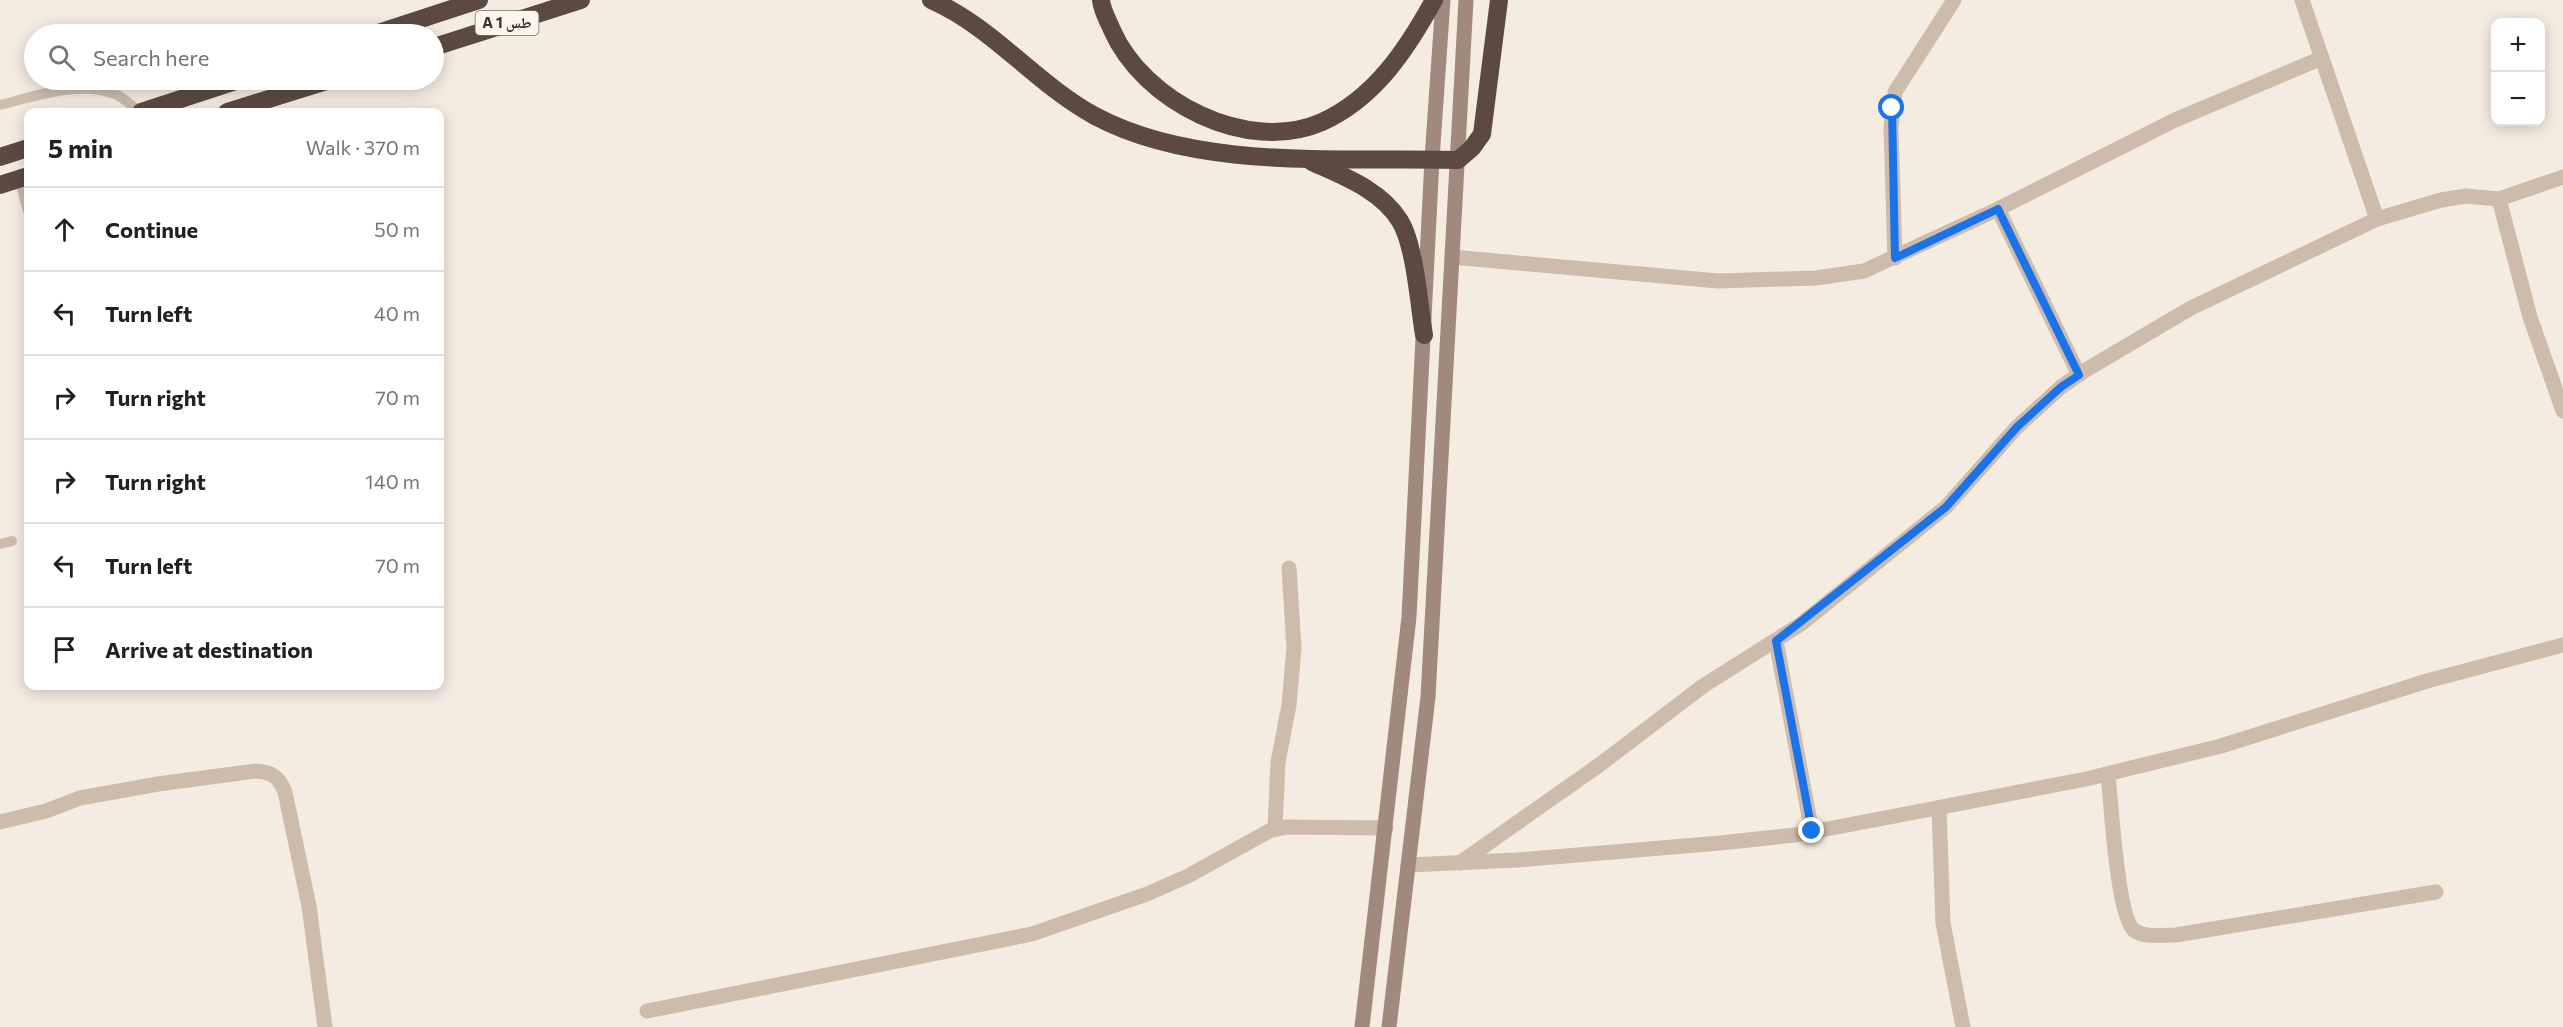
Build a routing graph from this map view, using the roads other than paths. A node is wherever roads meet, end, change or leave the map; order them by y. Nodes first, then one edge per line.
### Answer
1 (479, 0) edge
2 (580, 0) edge
3 (931, 0) edge
4 (1101, 0) edge
5 (1434, 0) edge
6 (1443, 0) edge
7 (1466, 0) edge
8 (1499, 0) edge
9 (1954, 0) edge
10 (2302, 0) edge
11 (406, 24) edge
12 (444, 43) edge
13 (2322, 58) junction
14 (85, 90) edge
15 (85, 90) edge
16 (208, 90) edge
17 (298, 90) edge
18 (0, 105) edge
19 (136, 108) edge
20 (153, 108) edge
21 (240, 108) edge
22 (24, 149) edge
23 (0, 157) edge
24 (1305, 159) junction
25 (1432, 159) junction
26 (1458, 160) junction
27 (2563, 177) edge
28 (24, 178) edge
29 (0, 185) edge
30 (2499, 199) junction
31 (1998, 209) junction
32 (2378, 219) junction
33 (1452, 257) junction
34 (1895, 258) junction
35 (1424, 335) junction
36 (2079, 375) junction
37 (2563, 411) edge
38 (12, 541) dead end
39 (0, 544) edge
40 (1289, 568) dead end
41 (1776, 641) junction
42 (2563, 645) edge
43 (2108, 774) junction
44 (1939, 808) junction
45 (0, 822) edge
46 (1386, 828) junction
47 (1275, 829) junction
48 (1812, 831) junction
49 (1460, 863) junction
50 (1408, 865) junction
51 (2436, 892) dead end
52 (647, 1011) dead end
53 (325, 1027) edge
54 (1362, 1027) edge
55 (1389, 1027) edge
56 (1963, 1027) edge

1 - 11 highway, A 1 طس
2 - 12 highway, A 1 طس
3 - 24 highway
4 - 5 highway
6 - 25 main road
7 - 26 main road
8 - 26 highway
9 - 34 street
10 - 13 street
13 - 31 street
13 - 32 street
14 - 19 lane
15 - 18 lane
16 - 20 highway
17 - 21 highway
22 - 23 highway
24 - 25 highway
24 - 35 highway
25 - 26 highway
25 - 35 main road
26 - 33 main road
27 - 30 street
28 - 29 highway
30 - 32 street
30 - 37 street
31 - 34 street
31 - 36 street
32 - 36 street
33 - 34 street
33 - 50 main road
35 - 46 main road
36 - 41 street
38 - 39 lane
40 - 47 street
41 - 48 street
41 - 49 street
42 - 43 street
43 - 44 street
43 - 51 street
44 - 48 street
44 - 56 street
45 - 53 street
46 - 47 street
46 - 54 main road
47 - 52 street
48 - 49 street
49 - 50 street
50 - 55 main road

